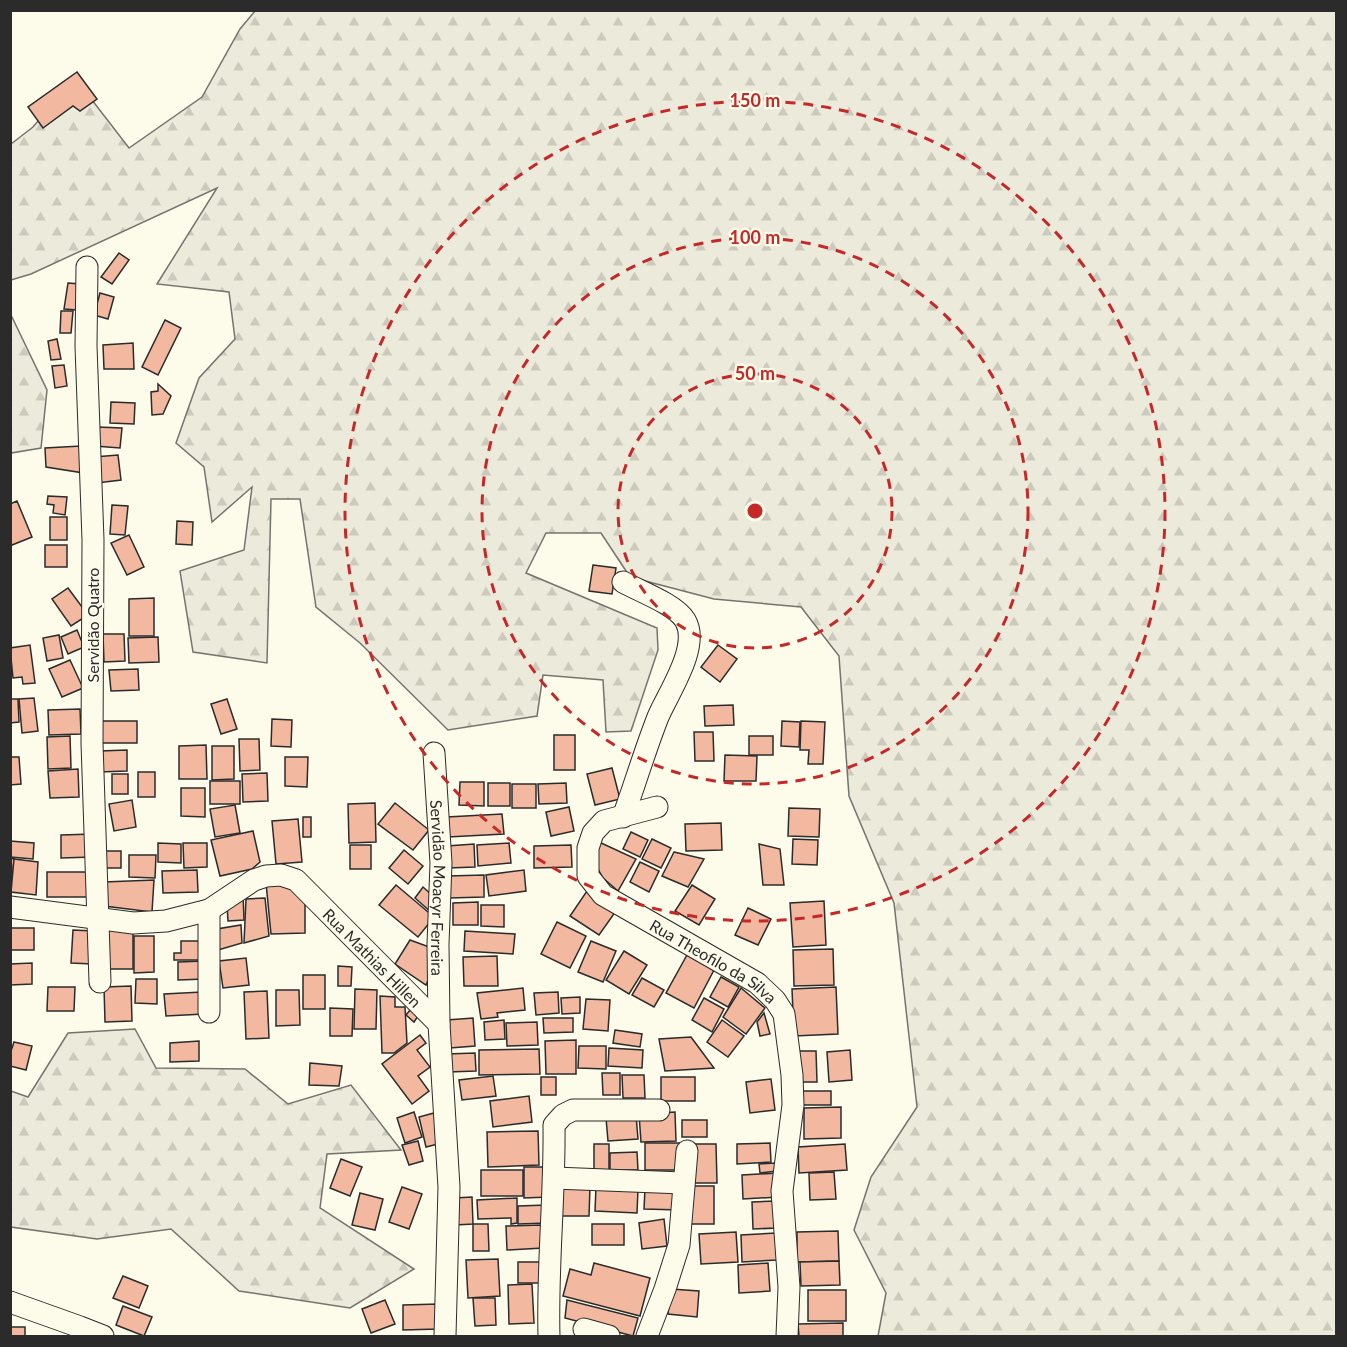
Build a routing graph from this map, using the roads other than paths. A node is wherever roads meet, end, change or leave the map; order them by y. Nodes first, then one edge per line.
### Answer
1 (87, 267) dead end
2 (623, 582) dead end
3 (434, 753) dead end
4 (657, 807) dead end
5 (623, 817) junction
6 (10, 907) edge
7 (209, 910) junction
8 (98, 918) junction
9 (100, 982) dead end
10 (209, 1012) dead end
11 (439, 1024) junction
12 (659, 1110) dead end
13 (687, 1151) dead end
14 (554, 1178) junction
15 (684, 1183) junction
16 (10, 1302) edge
17 (584, 1329) dead end
18 (80, 1332) edge
19 (103, 1336) edge
20 (445, 1336) edge
21 (549, 1336) edge
22 (609, 1336) edge
23 (647, 1336) edge
24 (787, 1336) edge

1 - 8 street, Servidão Quatro
2 - 5 street
3 - 11 street, Servidão Moacyr Ferreira
4 - 5 street, Rua Theofilo da Silva
5 - 24 street, Rua Theofilo da Silva
6 - 8 street, Rua Mathias Hillen
7 - 8 street, Rua Mathias Hillen
7 - 10 street
7 - 11 street, Rua Mathias Hillen
8 - 9 street, Servidão Quatro
11 - 20 street
12 - 14 street
13 - 15 street
14 - 15 street
14 - 21 street
15 - 23 street
16 - 18 street
17 - 22 street
18 - 19 street

